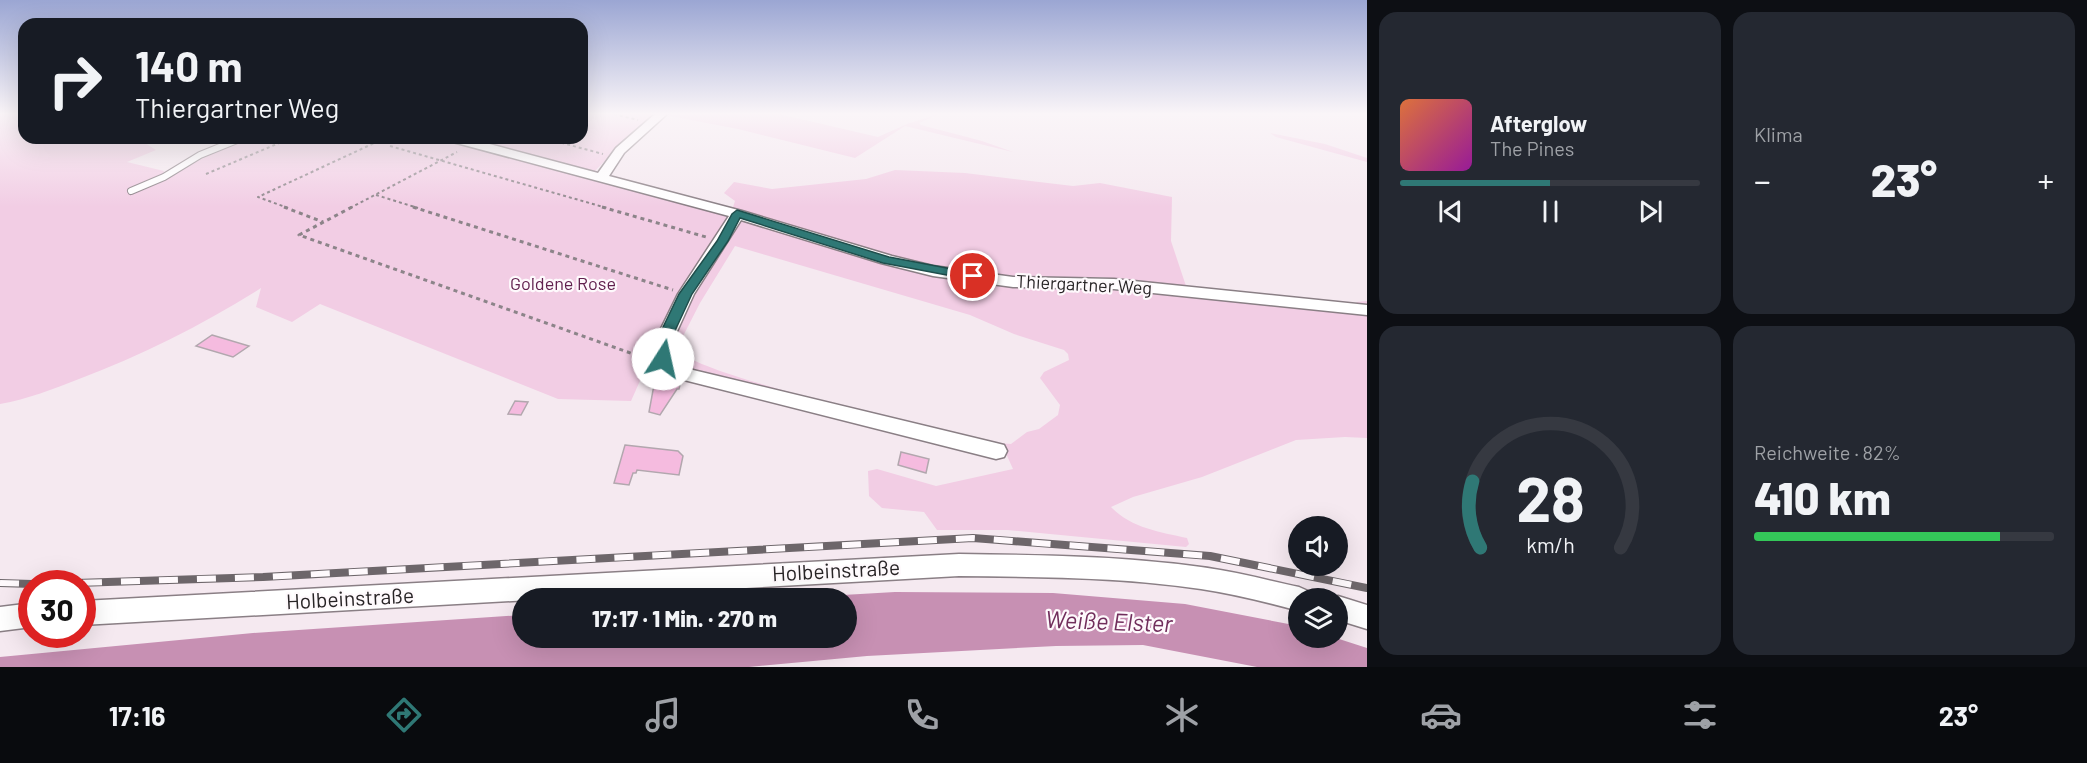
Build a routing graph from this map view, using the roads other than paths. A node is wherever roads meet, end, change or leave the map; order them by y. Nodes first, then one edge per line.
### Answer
1 (224, 145) edge
2 (479, 145) edge
3 (626, 145) edge
4 (601, 178) junction
5 (131, 191) dead end
6 (737, 214) junction
7 (1367, 310) edge
8 (996, 451) dead end
9 (1288, 596) edge
10 (1348, 611) edge
11 (96, 612) edge
12 (18, 617) edge
13 (1367, 617) edge
14 (0, 619) edge

1 - 5 lane
2 - 4 street, Thiergartner Weg
3 - 4 street
4 - 6 street, Thiergartner Weg
6 - 7 street, Thiergartner Weg
6 - 8 street
9 - 11 street, Holbeinstraße
10 - 13 street
12 - 14 street

